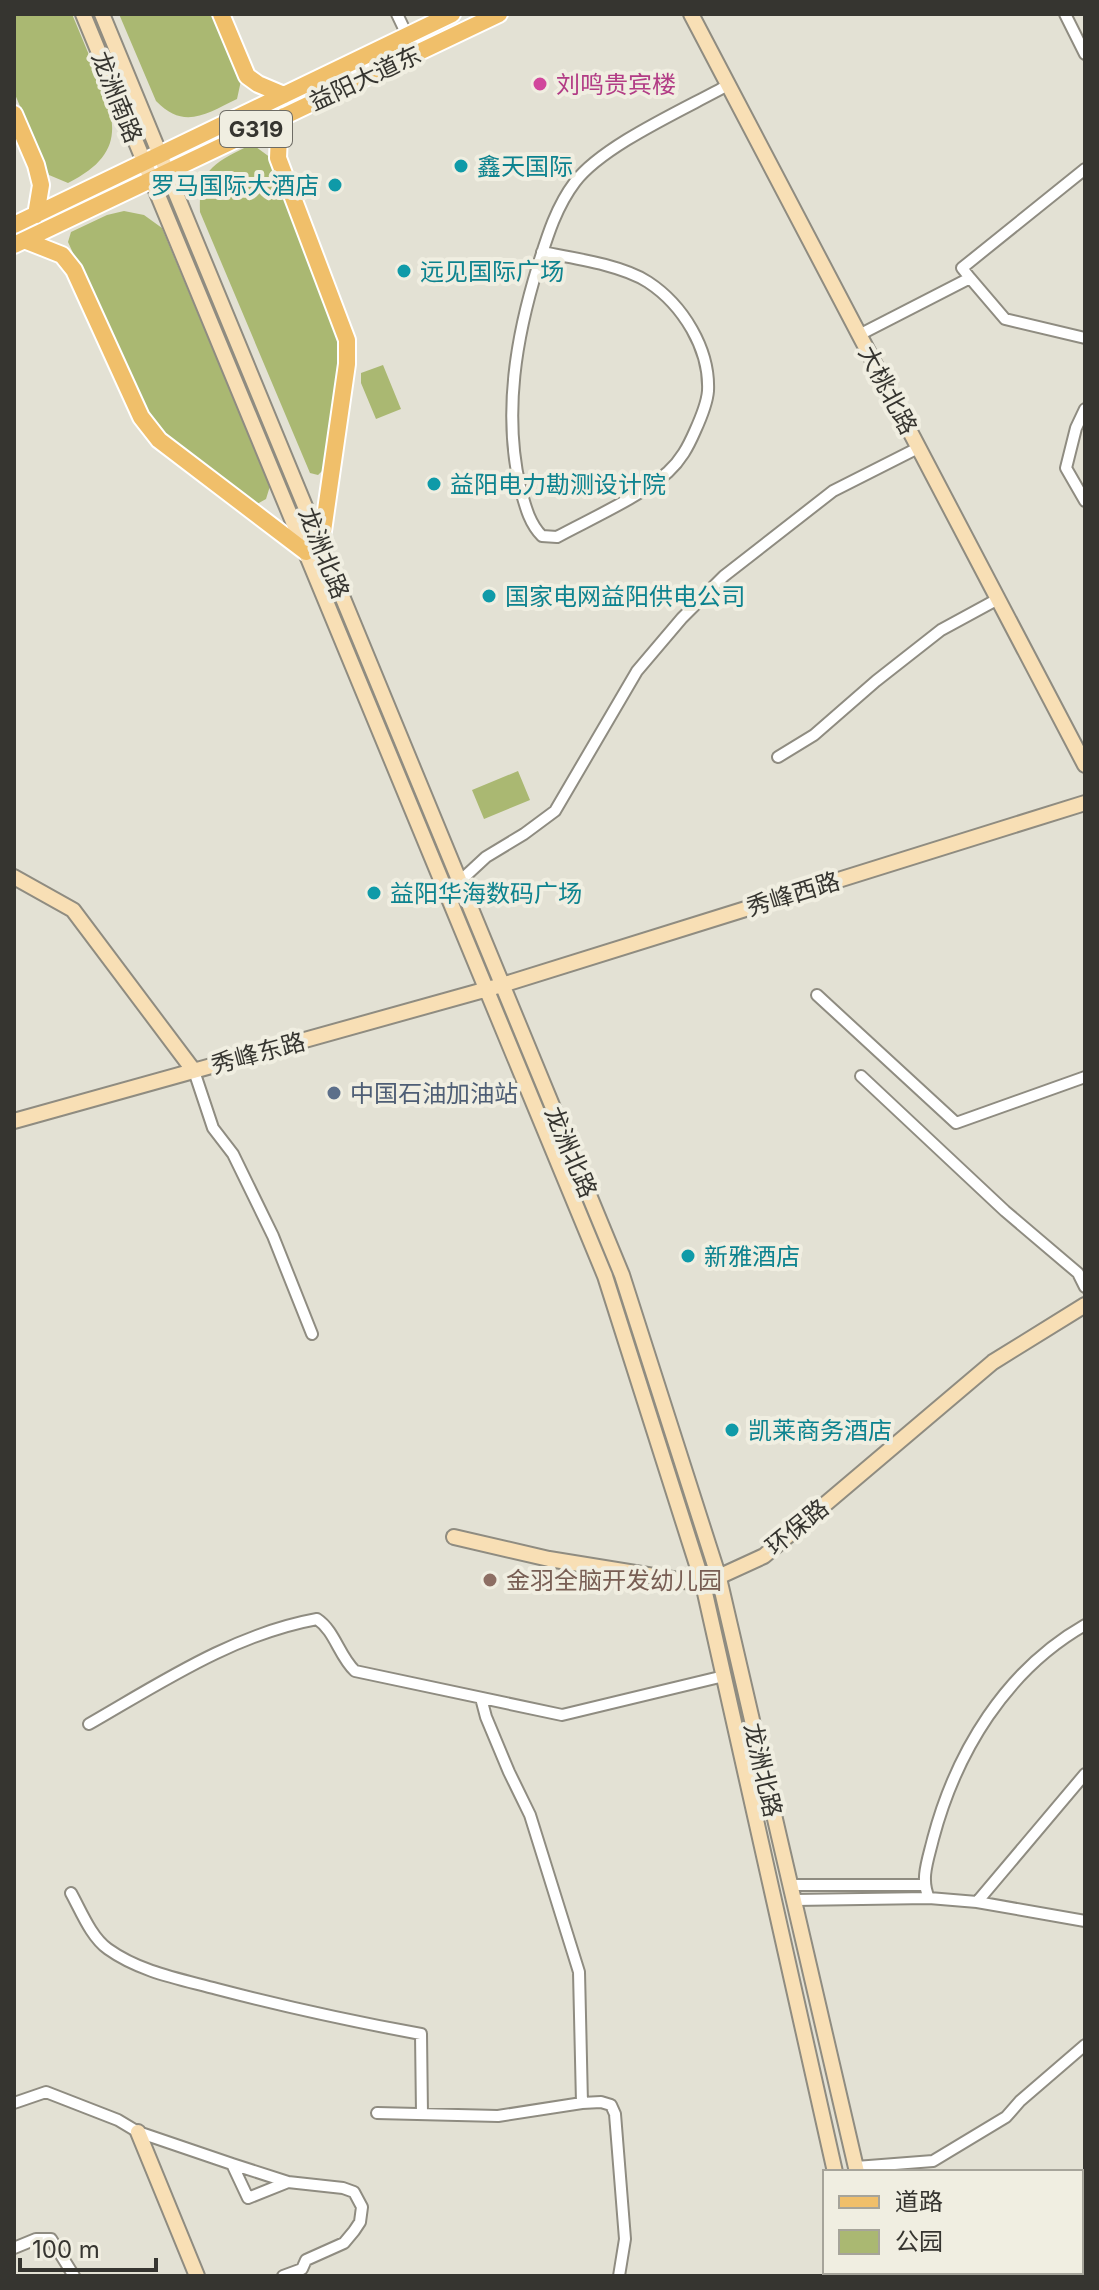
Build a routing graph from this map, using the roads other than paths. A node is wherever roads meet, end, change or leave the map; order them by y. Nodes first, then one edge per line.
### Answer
1 (83, 14) edge
2 (102, 14) edge
3 (221, 14) edge
4 (397, 14) edge
5 (452, 14) edge
6 (499, 14) edge
7 (691, 14) edge
8 (1065, 14) edge
9 (407, 35) junction
10 (1085, 54) edge
11 (728, 85) junction
12 (284, 95) junction
13 (14, 114) edge
14 (284, 116) junction
15 (144, 163) junction
16 (159, 169) junction
17 (1085, 169) edge
18 (36, 215) junction
19 (14, 225) edge
20 (19, 243) edge
21 (542, 252) junction
22 (970, 278) junction
23 (859, 335) junction
24 (1085, 338) edge
25 (1085, 409) edge
26 (918, 448) junction
27 (1085, 501) edge
28 (314, 548) junction
29 (998, 599) junction
30 (778, 757) dead end
31 (1085, 765) edge
32 (1085, 803) edge
33 (14, 877) edge
34 (459, 882) junction
35 (495, 987) junction
36 (817, 995) dead end
37 (194, 1071) junction
38 (861, 1076) dead end
39 (1085, 1077) edge
40 (14, 1121) edge
41 (1085, 1287) edge
42 (1085, 1305) edge
43 (312, 1334) dead end
44 (454, 1537) dead end
45 (719, 1578) junction
46 (703, 1584) junction
47 (1085, 1625) edge
48 (724, 1676) junction
49 (481, 1698) junction
50 (89, 1724) dead end
51 (1085, 1774) edge
52 (923, 1885) junction
53 (792, 1892) junction
54 (71, 1893) dead end
55 (929, 1898) junction
56 (977, 1902) junction
57 (1085, 1921) edge
58 (1085, 2045) edge
59 (14, 2103) edge
60 (582, 2103) junction
61 (377, 2113) dead end
62 (422, 2114) junction
63 (138, 2132) junction
64 (232, 2164) junction
65 (835, 2170) edge
66 (857, 2170) edge
67 (288, 2182) junction
68 (14, 2248) edge
69 (303, 2273) edge
70 (74, 2276) edge
71 (197, 2276) edge
72 (283, 2276) edge
73 (619, 2276) edge

1 - 15 main road, 龙洲南路
2 - 16 main road, 龙洲南路
3 - 12 main road
4 - 9 street
5 - 9 main road, G319
6 - 14 main road, 益阳大道东 / G319
7 - 11 main road, 大桃北路
8 - 10 street
9 - 12 main road, G319
11 - 21 street
11 - 23 main road, 大桃北路
12 - 16 main road, G319
13 - 18 main road
14 - 16 main road, 益阳大道东 / G319
14 - 28 main road
15 - 16 main road, G319
15 - 18 main road, G319
16 - 20 main road, 益阳大道东 / G319
16 - 28 main road, 龙洲北路
17 - 22 street
18 - 19 main road, G319
20 - 28 main road
21 - 21 street
22 - 23 street
22 - 24 street
23 - 26 main road, 大桃北路
25 - 27 street
26 - 29 main road, 大桃北路
26 - 34 street
28 - 34 main road, 龙洲北路
28 - 35 main road, 龙洲北路
29 - 30 street
29 - 31 main road, 大桃北路
32 - 35 main road, 秀峰西路
33 - 37 main road
34 - 35 main road, 龙洲北路
35 - 37 main road, 秀峰东路
35 - 45 main road, 龙洲北路
35 - 46 main road, 龙洲北路
36 - 39 street
37 - 40 main road, 秀峰东路
37 - 43 street
38 - 41 street
42 - 45 main road, 环保路
44 - 46 main road, 环保路
45 - 46 main road, 环保路
45 - 53 main road, 龙洲北路
46 - 48 main road, 龙洲北路
47 - 52 street
48 - 49 street
48 - 65 main road, 龙洲北路
49 - 50 street
49 - 60 street
51 - 56 street
52 - 53 street
52 - 55 street
53 - 55 street
53 - 66 main road, 龙洲北路
54 - 62 street
55 - 56 street
56 - 57 street
58 - 66 street
59 - 63 street
60 - 62 street
60 - 73 street
61 - 62 street
63 - 64 street
63 - 71 main road
64 - 67 street
64 - 67 street
67 - 69 street
68 - 70 street
69 - 72 street

